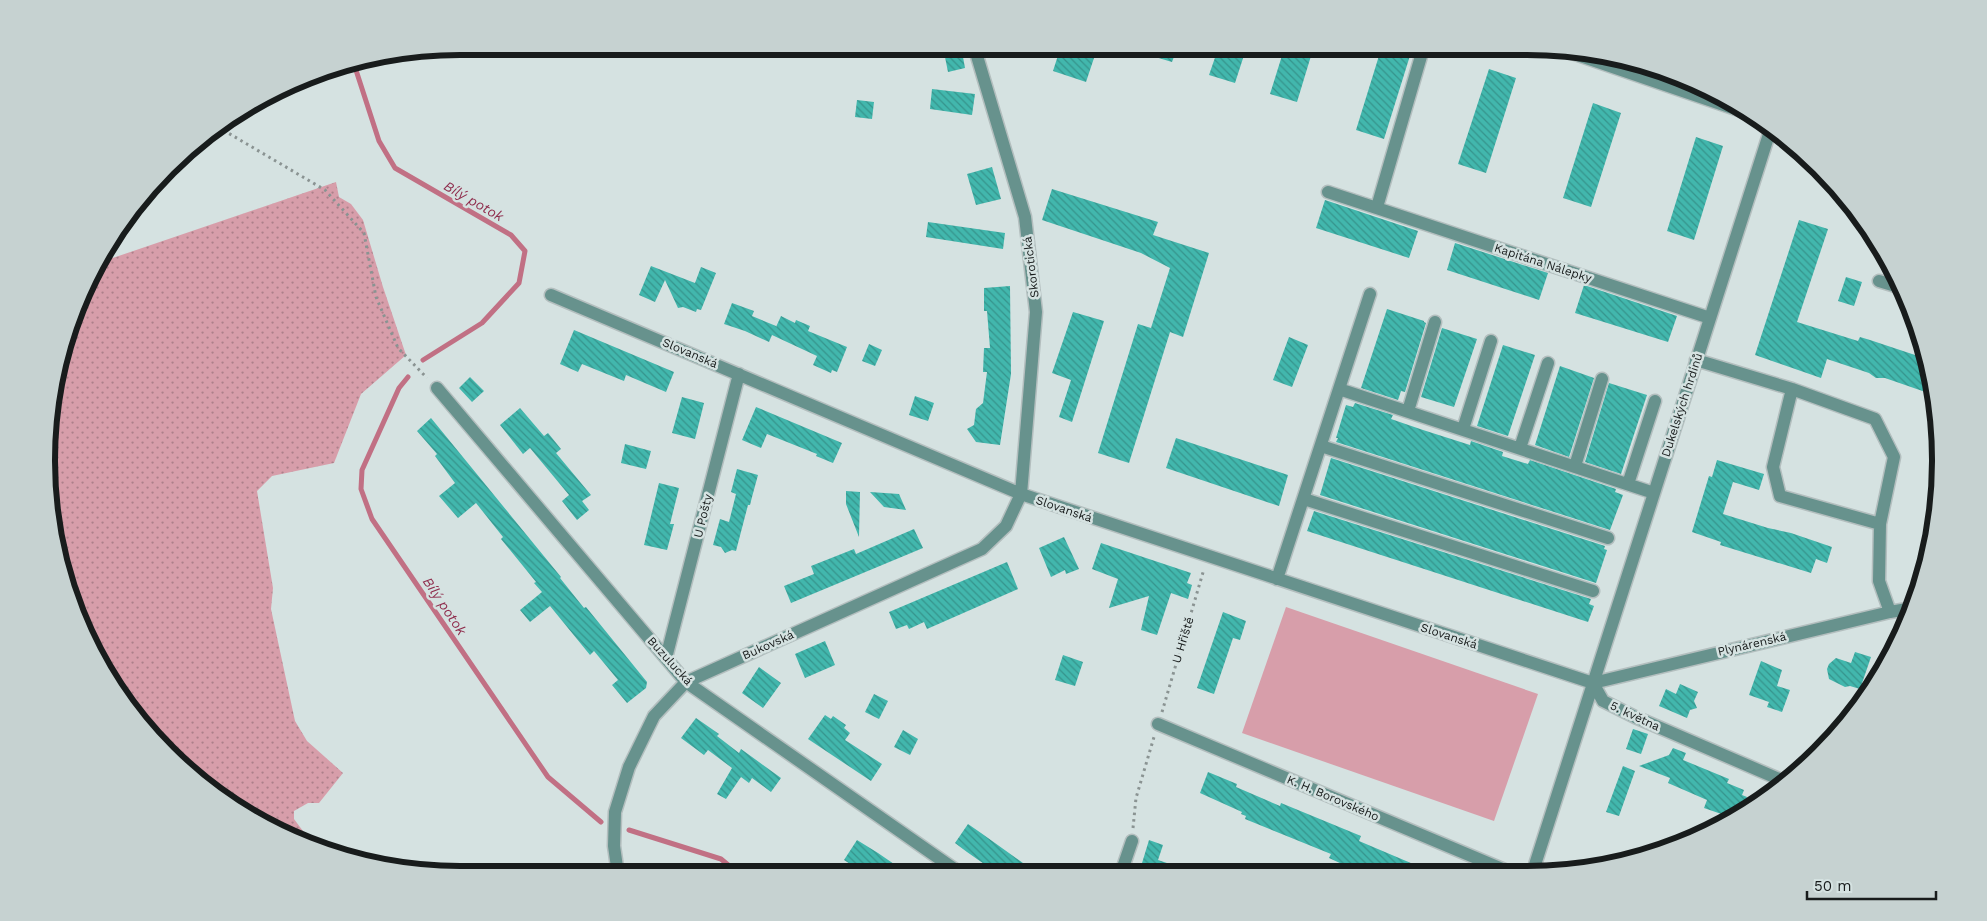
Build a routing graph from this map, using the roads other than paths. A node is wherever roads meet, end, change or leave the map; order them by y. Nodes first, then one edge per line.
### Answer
1 (977, 55) edge
2 (1421, 55) edge
3 (1595, 61) edge
4 (1717, 103) edge
5 (1769, 136) edge
6 (1328, 192) dead end
7 (1377, 207) junction
8 (1879, 281) dead end
9 (1892, 285) edge
10 (1370, 294) dead end
11 (551, 295) dead end
12 (1710, 318) junction
13 (1436, 322) dead end
14 (1491, 341) dead end
15 (1696, 360) junction
16 (1548, 363) dead end
17 (739, 374) junction
18 (1602, 379) dead end
19 (436, 388) road end
20 (1339, 388) junction
21 (1792, 388) junction
22 (1655, 401) dead end
23 (1408, 411) junction
24 (1463, 429) junction
25 (1321, 446) junction
26 (1520, 448) junction
27 (1575, 466) junction
28 (1628, 484) junction
29 (1654, 493) junction
30 (1021, 494) junction
31 (1304, 499) junction
32 (1880, 524) junction
33 (1608, 538) dead end
34 (1277, 579) junction
35 (1593, 591) dead end
36 (1903, 610) edge
37 (1890, 612) junction
38 (666, 658) junction
39 (686, 682) junction
40 (1592, 683) junction
41 (1158, 724) road end
42 (1778, 778) edge
43 (1132, 841) road end
44 (617, 866) edge
45 (950, 866) edge
46 (1123, 866) edge
47 (1495, 866) edge
48 (1534, 866) edge

1 - 30 street, Skorotická
2 - 7 street
3 - 4 street
5 - 12 street, Dukelských hrdinů
6 - 7 street, Kapitána Nálepky
7 - 12 street, Kapitána Nálepky
8 - 9 street
10 - 20 street
11 - 17 street, Slovanská
12 - 15 street, Dukelských hrdinů
13 - 23 street
14 - 24 street
15 - 21 street
15 - 29 street, Dukelských hrdinů
16 - 26 street
17 - 30 street, Slovanská
17 - 38 street, U Pošty
18 - 27 street
19 - 38 street, Buzulucká
20 - 23 street
20 - 25 street
21 - 32 street
21 - 32 street
22 - 28 street
23 - 24 street
24 - 26 street
25 - 31 street
25 - 33 street
26 - 27 street
27 - 28 street
28 - 29 street
29 - 40 street, Dukelských hrdinů
30 - 34 street, Slovanská
30 - 39 street, Bukovská
31 - 34 street
31 - 35 street
32 - 37 street
34 - 40 street, Slovanská
36 - 37 street, Plynárenská
37 - 40 street, Plynárenská
38 - 39 street, Buzulucká
39 - 44 street, Bukovská
39 - 45 street, Buzulucká
40 - 42 street, 5. května
40 - 48 street
41 - 47 street, K. H. Borovského
43 - 46 street

